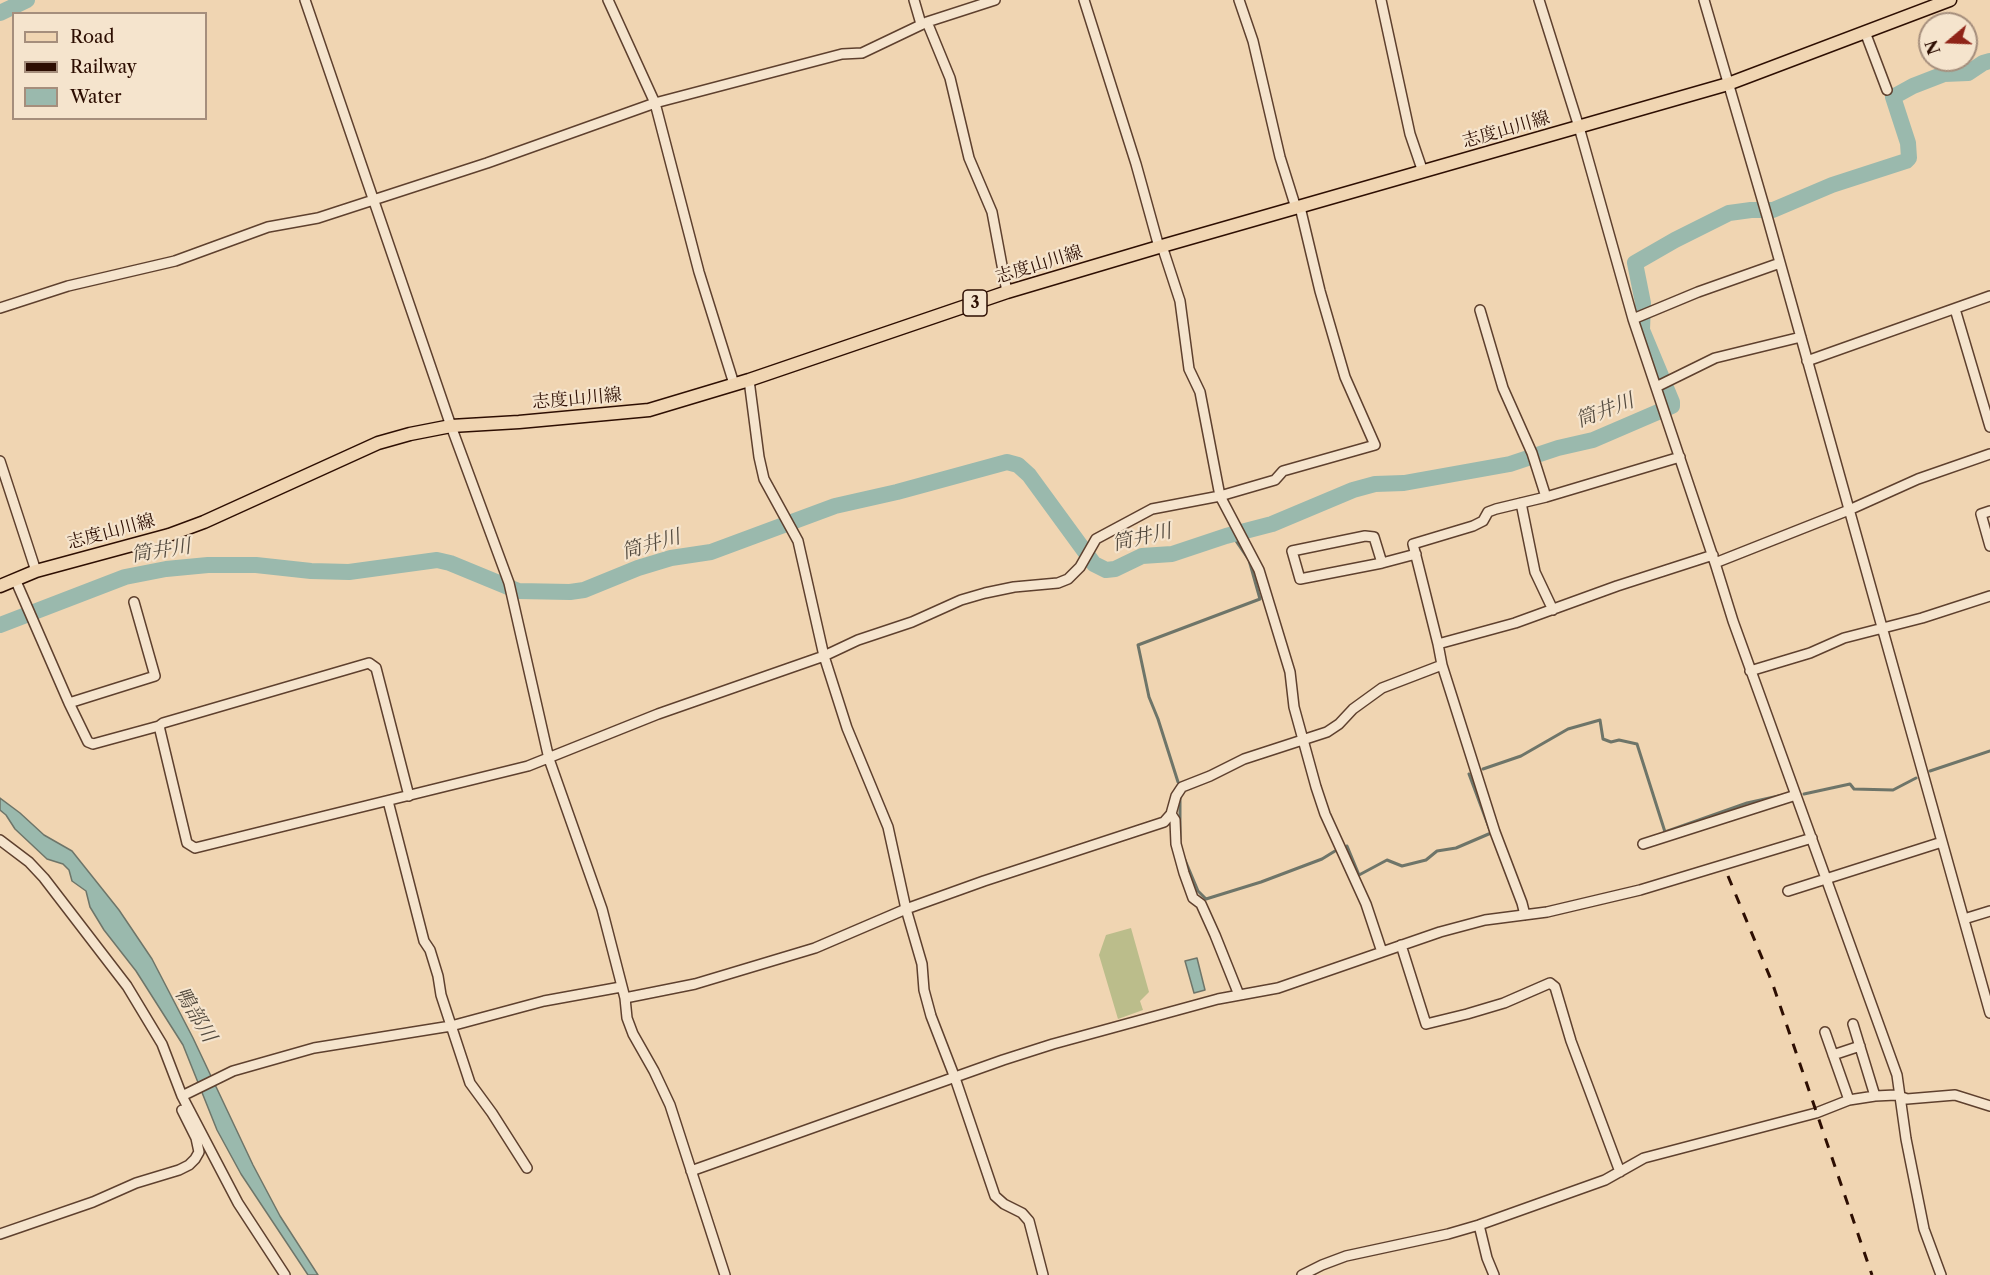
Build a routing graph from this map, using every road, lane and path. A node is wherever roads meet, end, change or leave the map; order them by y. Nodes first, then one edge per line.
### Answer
1 (305, 0) edge
2 (608, 0) edge
3 (914, 0) edge
4 (995, 0) edge
5 (1084, 0) edge
6 (1239, 0) edge
7 (1381, 0) edge
8 (1539, 0) edge
9 (1704, 0) edge
10 (1950, 0) edge
11 (924, 23) junction
12 (1865, 32) junction
13 (1728, 84) junction
14 (1887, 90) dead end
15 (655, 103) junction
16 (1579, 127) junction
17 (1423, 172) junction
18 (373, 200) junction
19 (1298, 207) junction
20 (1161, 246) junction
21 (1780, 263) junction
22 (1007, 292) junction
23 (1990, 296) edge
24 (0, 308) edge
25 (1955, 309) junction
26 (1480, 310) dead end
27 (1634, 319) junction
28 (1801, 337) junction
29 (1807, 361) junction
30 (749, 380) junction
31 (734, 384) junction
32 (1663, 384) junction
33 (451, 426) junction
34 (1990, 427) edge
35 (1990, 454) edge
36 (1680, 457) junction
37 (0, 461) edge
38 (1220, 496) junction
39 (1546, 497) junction
40 (1521, 503) junction
41 (1849, 510) junction
42 (1990, 511) edge
43 (1990, 546) edge
44 (1416, 554) junction
45 (1714, 559) junction
46 (1382, 563) junction
47 (36, 571) junction
48 (15, 579) junction
49 (0, 586) edge
50 (1990, 596) edge
51 (134, 602) dead end
52 (1553, 610) junction
53 (1882, 628) junction
54 (1438, 644) junction
55 (824, 656) junction
56 (1442, 665) junction
57 (1750, 671) junction
58 (69, 703) junction
59 (159, 726) junction
60 (1303, 740) junction
61 (549, 759) junction
62 (1796, 795) junction
63 (409, 796) junction
64 (388, 801) junction
65 (1171, 814) junction
66 (1812, 838) junction
67 (0, 840) edge
68 (1942, 842) junction
69 (1643, 844) dead end
70 (1826, 878) junction
71 (1788, 891) dead end
72 (906, 909) junction
73 (1990, 911) edge
74 (1525, 915) junction
75 (1964, 919) junction
76 (1401, 945) junction
77 (1382, 952) junction
78 (621, 987) junction
79 (1239, 995) junction
80 (625, 998) junction
81 (1990, 1013) edge
82 (1853, 1024) dead end
83 (451, 1026) junction
84 (1825, 1032) dead end
85 (1860, 1046) junction
86 (1833, 1055) junction
87 (955, 1078) junction
88 (184, 1095) junction
89 (1875, 1096) junction
90 (1901, 1096) junction
91 (1849, 1100) junction
92 (1990, 1106) edge
93 (527, 1168) dead end
94 (691, 1171) junction
95 (1620, 1172) junction
96 (1479, 1225) junction
97 (0, 1234) edge
98 (285, 1275) edge
99 (725, 1275) edge
100 (1043, 1275) edge
101 (1302, 1275) edge
102 (1494, 1275) edge
103 (1941, 1275) edge

1 - 18 street
2 - 15 street
3 - 11 street
4 - 11 street
5 - 20 street
6 - 19 street
7 - 17 street
8 - 16 street
9 - 13 street
10 - 12 main road, 志度山川線 / 3
11 - 15 street
11 - 22 street
12 - 13 main road, 志度山川線 / 3
12 - 14 street
13 - 16 main road, 志度山川線 / 3
13 - 21 street
15 - 18 street
15 - 31 street
16 - 17 main road, 志度山川線 / 3
16 - 27 street
17 - 19 main road, 志度山川線 / 3
18 - 24 street
18 - 33 street
19 - 20 main road, 志度山川線 / 3
19 - 38 street
20 - 22 main road, 志度山川線 / 3
20 - 38 street
21 - 27 street
21 - 28 street
22 - 30 main road, 志度山川線 / 3
23 - 25 street
25 - 29 street
25 - 34 street
26 - 39 street
27 - 32 street
28 - 29 street
28 - 32 street
29 - 41 street
30 - 31 main road, 志度山川線 / 3
30 - 55 street
31 - 33 main road, 志度山川線 / 3
32 - 36 street
33 - 47 main road, 志度山川線 / 3
33 - 61 street
35 - 41 street
36 - 39 street
36 - 45 street
37 - 47 street
38 - 55 street
38 - 60 street
39 - 40 street
40 - 44 street
40 - 52 street
41 - 45 street
41 - 53 street
42 - 43 street
44 - 46 street
44 - 54 street
45 - 52 street
45 - 57 street
46 - 46 street
47 - 48 main road, 志度山川線 / 3
48 - 49 main road, 志度山川線 / 3
48 - 58 street
50 - 53 street
51 - 58 street
52 - 54 street
53 - 57 street
53 - 68 street
54 - 56 street
55 - 61 street
55 - 72 street
56 - 60 street
56 - 74 street
57 - 62 street
58 - 59 street
59 - 63 street
59 - 64 street
60 - 65 street
60 - 77 street
61 - 63 street
61 - 78 street
62 - 66 street
62 - 69 street
63 - 64 street
64 - 83 street
65 - 72 street
65 - 79 street
66 - 70 street
66 - 74 street
67 - 88 street
68 - 70 street
68 - 75 street
70 - 71 street
70 - 90 street
72 - 80 street
72 - 87 street
73 - 75 street
74 - 76 street
75 - 81 street
76 - 77 street
76 - 95 street
77 - 79 street
78 - 80 street
78 - 83 street
79 - 87 street
80 - 94 street
82 - 85 street
83 - 88 street
83 - 93 street
84 - 86 street
85 - 86 street
85 - 89 street
86 - 91 street
87 - 94 street
87 - 100 street
88 - 97 street
88 - 98 street
89 - 90 street
89 - 91 street
90 - 92 street
90 - 103 street
91 - 95 street
94 - 99 street
95 - 96 street
96 - 101 street
96 - 102 street

